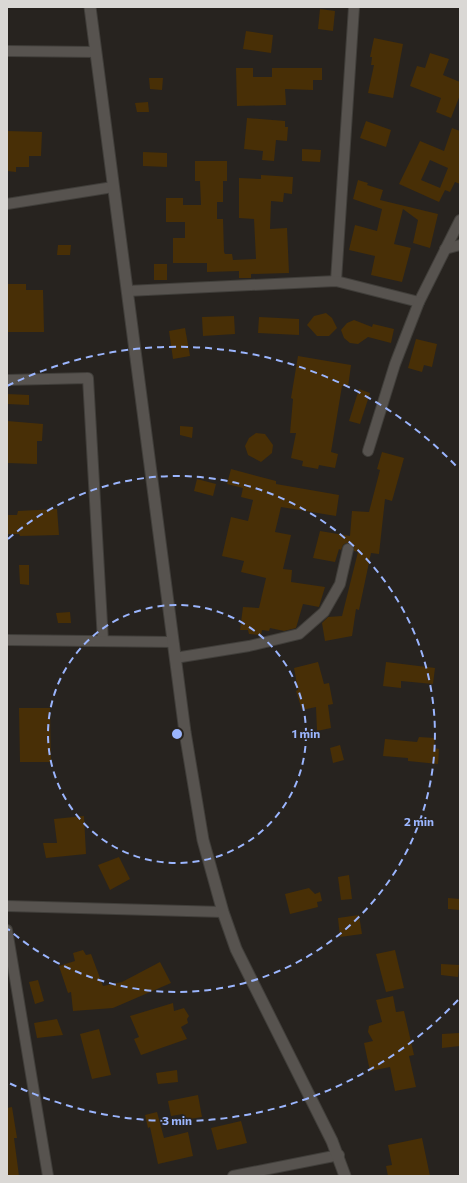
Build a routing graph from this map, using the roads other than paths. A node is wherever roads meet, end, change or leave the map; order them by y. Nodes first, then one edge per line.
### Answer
1 (90, 7) edge
2 (354, 7) edge
3 (7, 51) edge
4 (96, 52) junction
5 (113, 187) junction
6 (7, 204) edge
7 (460, 220) edge
8 (460, 245) edge
9 (445, 249) junction
10 (336, 282) junction
11 (128, 291) junction
12 (419, 302) junction
13 (7, 380) edge
14 (368, 451) dead end
15 (348, 549) dead end
16 (7, 640) edge
17 (103, 641) junction
18 (173, 642) junction
19 (175, 658) junction
20 (7, 906) edge
21 (223, 912) junction
22 (7, 930) edge
23 (339, 1155) junction
24 (48, 1176) edge
25 (232, 1176) edge
26 (345, 1176) edge

1 - 4 main road
2 - 10 street
3 - 4 street
4 - 5 main road
5 - 6 street
5 - 11 main road
7 - 9 street
8 - 9 street
9 - 12 street
10 - 11 street
10 - 12 street
11 - 18 main road
12 - 14 street
13 - 17 street
15 - 19 street
16 - 17 street
17 - 18 street
18 - 19 main road
19 - 21 main road
20 - 21 street
21 - 23 main road
22 - 24 street
23 - 25 street
23 - 26 main road

